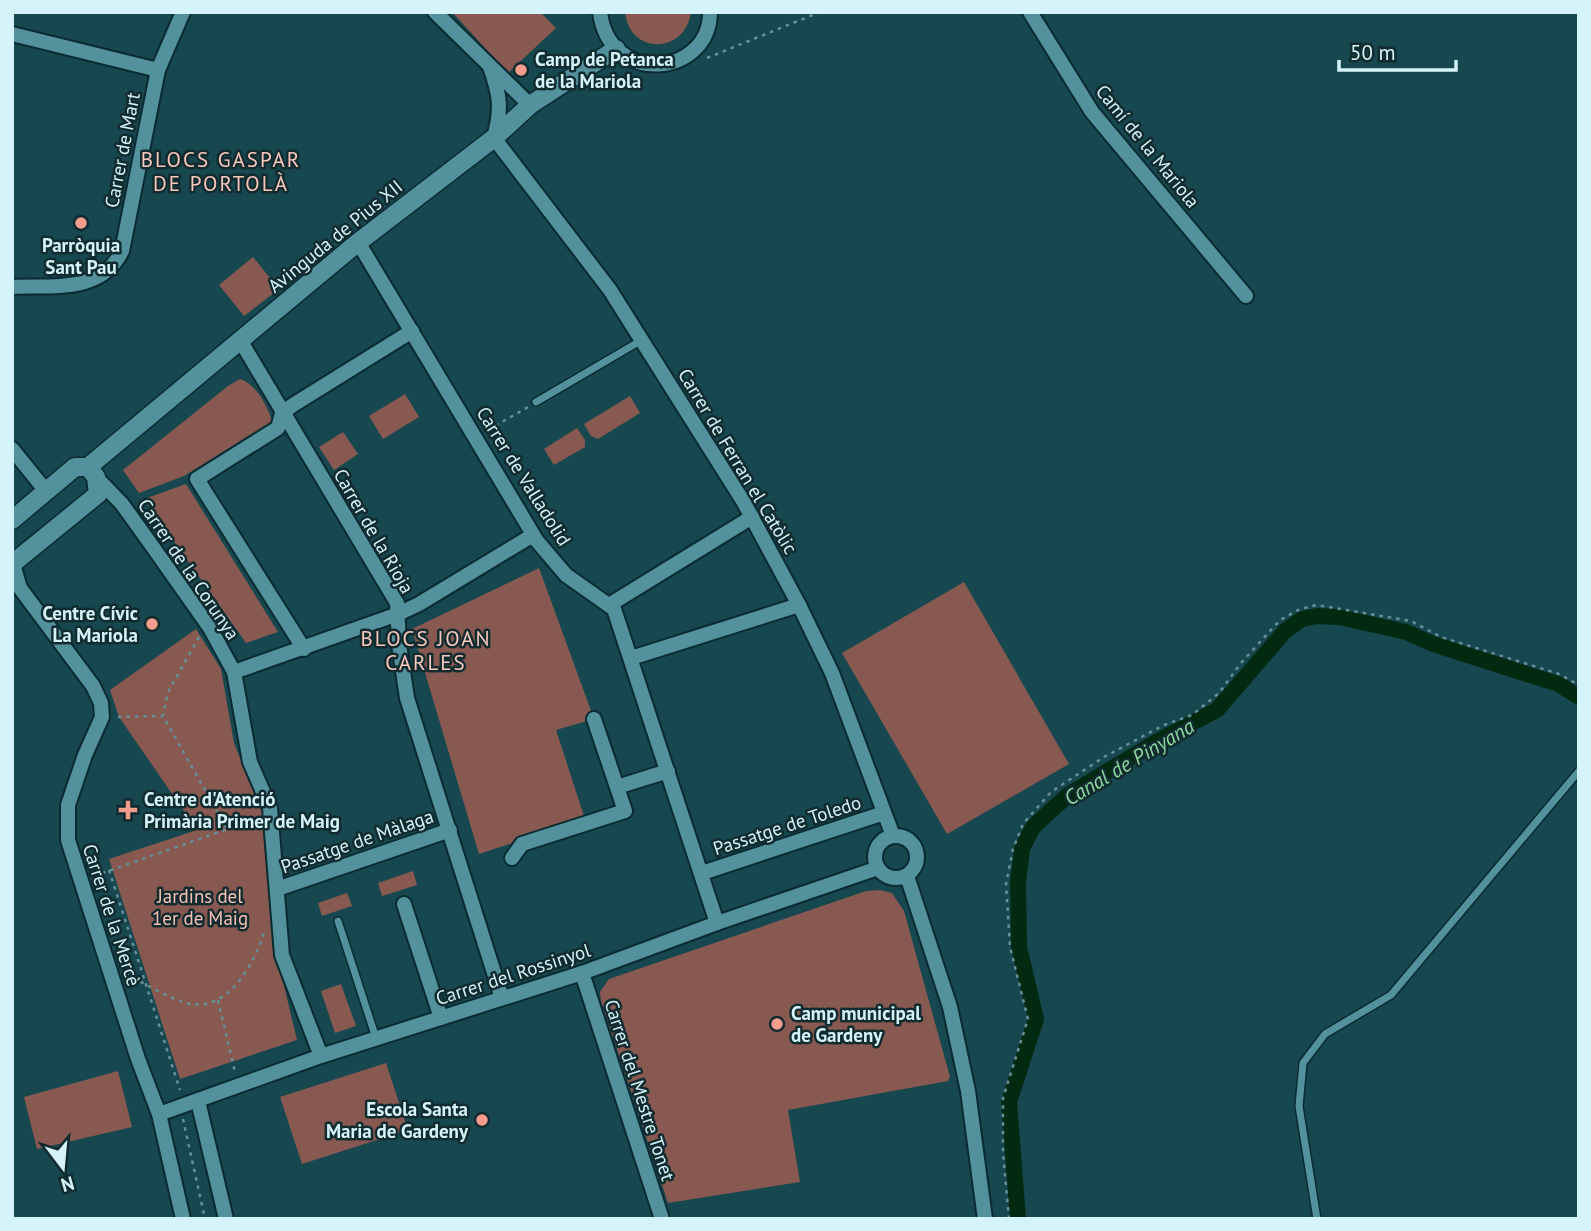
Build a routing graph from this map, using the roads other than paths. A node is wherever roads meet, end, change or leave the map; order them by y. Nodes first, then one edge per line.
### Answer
1 (183, 12) edge
2 (435, 12) edge
3 (600, 12) edge
4 (710, 12) edge
5 (1030, 12) edge
6 (12, 34) edge
7 (616, 49) junction
8 (490, 67) junction
9 (158, 70) junction
10 (530, 106) junction
11 (494, 138) junction
12 (358, 242) junction
13 (12, 287) edge
14 (1246, 296) dead end
15 (412, 331) junction
16 (240, 340) junction
17 (643, 340) junction
18 (536, 401) road end
19 (282, 413) junction
20 (12, 449) edge
21 (92, 472) junction
22 (46, 491) junction
23 (752, 517) junction
24 (12, 520) edge
25 (533, 535) junction
26 (12, 564) edge
27 (609, 605) junction
28 (799, 605) junction
29 (398, 614) junction
30 (304, 649) junction
31 (631, 658) junction
32 (234, 672) junction
33 (594, 719) dead end
34 (668, 771) junction
35 (1579, 771) edge
36 (617, 787) junction
37 (884, 813) junction
38 (450, 830) junction
39 (893, 836) junction
40 (512, 858) dead end
41 (878, 868) junction
42 (702, 873) junction
43 (906, 876) junction
44 (277, 889) junction
45 (404, 904) dead end
46 (338, 921) dead end
47 (718, 923) junction
48 (582, 973) junction
49 (502, 999) junction
50 (441, 1018) junction
51 (376, 1038) junction
52 (321, 1056) junction
53 (189, 1109) junction
54 (159, 1114) junction
55 (183, 1219) edge
56 (226, 1219) edge
57 (662, 1219) edge
58 (985, 1219) edge
59 (1317, 1219) edge

1 - 9 street, Carrer de Mart
2 - 8 street
3 - 7 street
4 - 7 street
5 - 14 street, Camí de la Mariola
6 - 9 street
7 - 10 street, Avinguda de Pius XII
8 - 10 street
8 - 11 street
9 - 13 street, Carrer de Mart
10 - 11 street, Avinguda de Pius XII
11 - 12 street, Avinguda de Pius XII
11 - 17 street, Carrer de Ferran el Catòlic
12 - 15 street, Carrer de Valladolid
12 - 16 street, Avinguda de Pius XII
15 - 19 street
15 - 25 street, Carrer de Valladolid
16 - 19 street, Carrer de la Rioja
16 - 21 street, Avinguda de Pius XII
17 - 18 lane
17 - 23 street, Carrer de Ferran el Catòlic
19 - 29 street, Carrer de la Rioja
19 - 30 street
20 - 22 street
21 - 22 street
21 - 26 street
21 - 32 street, Carrer de la Corunya
22 - 24 street
23 - 27 street
23 - 28 street, Carrer de Ferran el Catòlic
25 - 27 street, Carrer de Valladolid
25 - 29 street
26 - 54 street, Carrer de la Mercè
27 - 31 street
28 - 31 street
28 - 37 street, Carrer de Ferran el Catòlic
29 - 30 street
29 - 38 street, Carrer de la Rioja
30 - 32 street
31 - 34 street
32 - 44 street, Carrer de la Corunya
33 - 36 street
34 - 36 street
34 - 42 street
35 - 59 lane
36 - 40 street
37 - 39 street, Carrer de Ferran el Catòlic
37 - 42 street, Passatge de Toledo
38 - 44 street, Passatge de Màlaga
38 - 49 street, Carrer de la Rioja
39 - 41 street
39 - 43 street
41 - 43 street
41 - 47 street, Carrer del Rossinyol
42 - 47 street
43 - 58 street
44 - 52 street, Carrer de la Corunya
45 - 50 street
46 - 51 lane
47 - 48 street, Carrer del Rossinyol
48 - 49 street, Carrer del Rossinyol
48 - 57 street, Carrer del Mestre Tonet
49 - 50 street, Carrer del Rossinyol
50 - 51 street, Carrer del Rossinyol
51 - 52 street, Carrer del Rossinyol
52 - 53 street, Carrer del Rossinyol
53 - 54 street, Carrer del Rossinyol
53 - 56 street
54 - 55 street, Carrer de la Mercè

